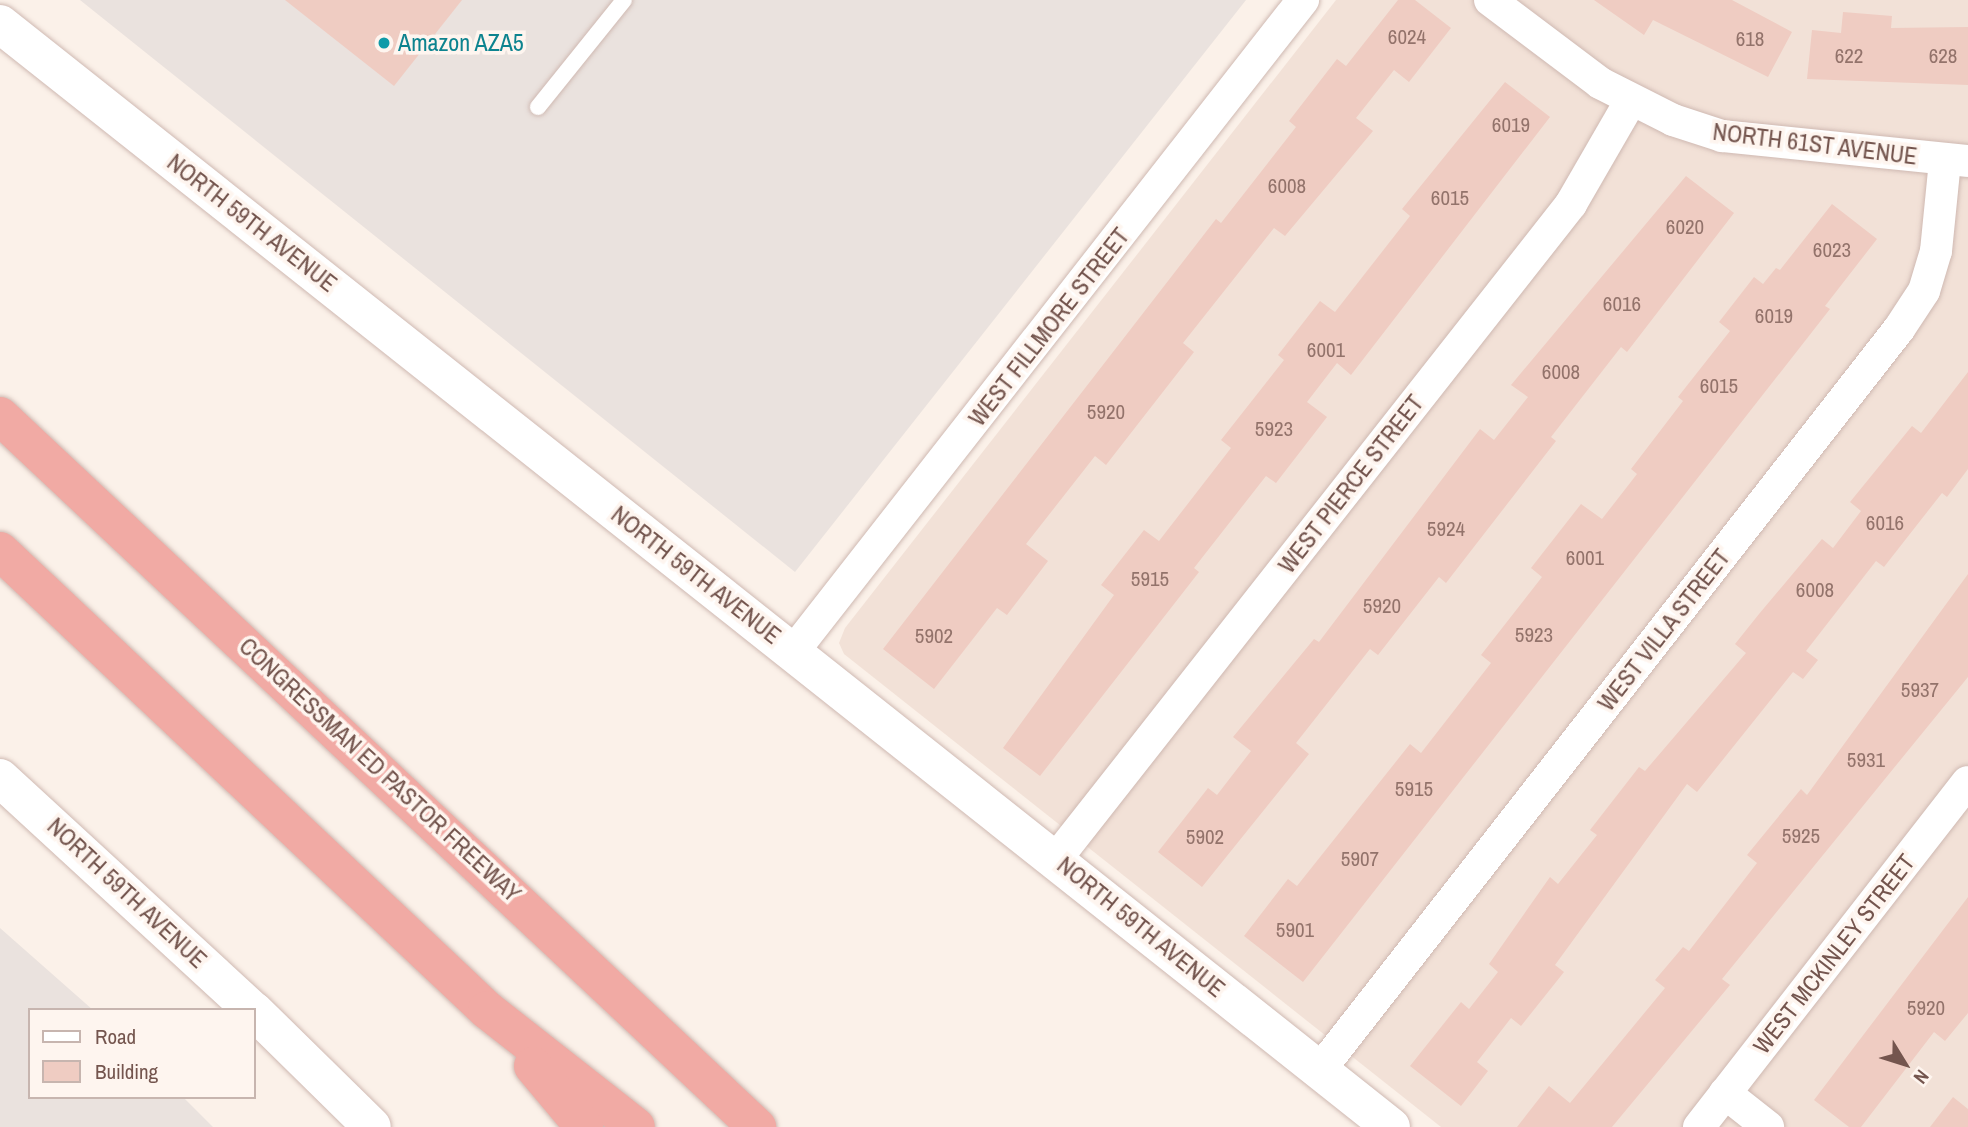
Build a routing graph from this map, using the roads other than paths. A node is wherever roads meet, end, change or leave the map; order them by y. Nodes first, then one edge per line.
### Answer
1 (624, 0) edge
2 (1303, 0) edge
3 (1490, 0) edge
4 (0, 24) edge
5 (1631, 100) junction
6 (538, 107) dead end
7 (1956, 161) edge
8 (0, 416) edge
9 (0, 551) edge
10 (793, 652) junction
11 (0, 778) edge
12 (1968, 782) edge
13 (1056, 859) junction
14 (251, 1008) edge
15 (487, 1010) junction
16 (256, 1013) edge
17 (1320, 1071) junction
18 (1725, 1093) junction
19 (372, 1127) edge
20 (584, 1127) edge
21 (636, 1127) edge
22 (757, 1127) edge
23 (1391, 1127) edge
24 (1699, 1127) edge
25 (1768, 1127) edge

1 - 6 lane
2 - 10 street, WEST FILLMORE STREET
3 - 5 street, NORTH 61ST AVENUE
4 - 10 main road, NORTH 59TH AVENUE
5 - 7 street, NORTH 61ST AVENUE
5 - 13 street, WEST PIERCE STREET
7 - 17 street, WEST VILLA STREET
8 - 22 highway, CONGRESSMAN ED PASTOR FREEWAY
9 - 15 highway
10 - 13 main road, NORTH 59TH AVENUE
11 - 14 main road, NORTH 59TH AVENUE
12 - 18 street, WEST MCKINLEY STREET
13 - 17 main road, NORTH 59TH AVENUE
15 - 20 highway
15 - 21 highway
16 - 19 main road, NORTH 59TH AVENUE
17 - 23 main road, NORTH 59TH AVENUE
18 - 24 street, WEST MCKINLEY STREET
18 - 25 street

